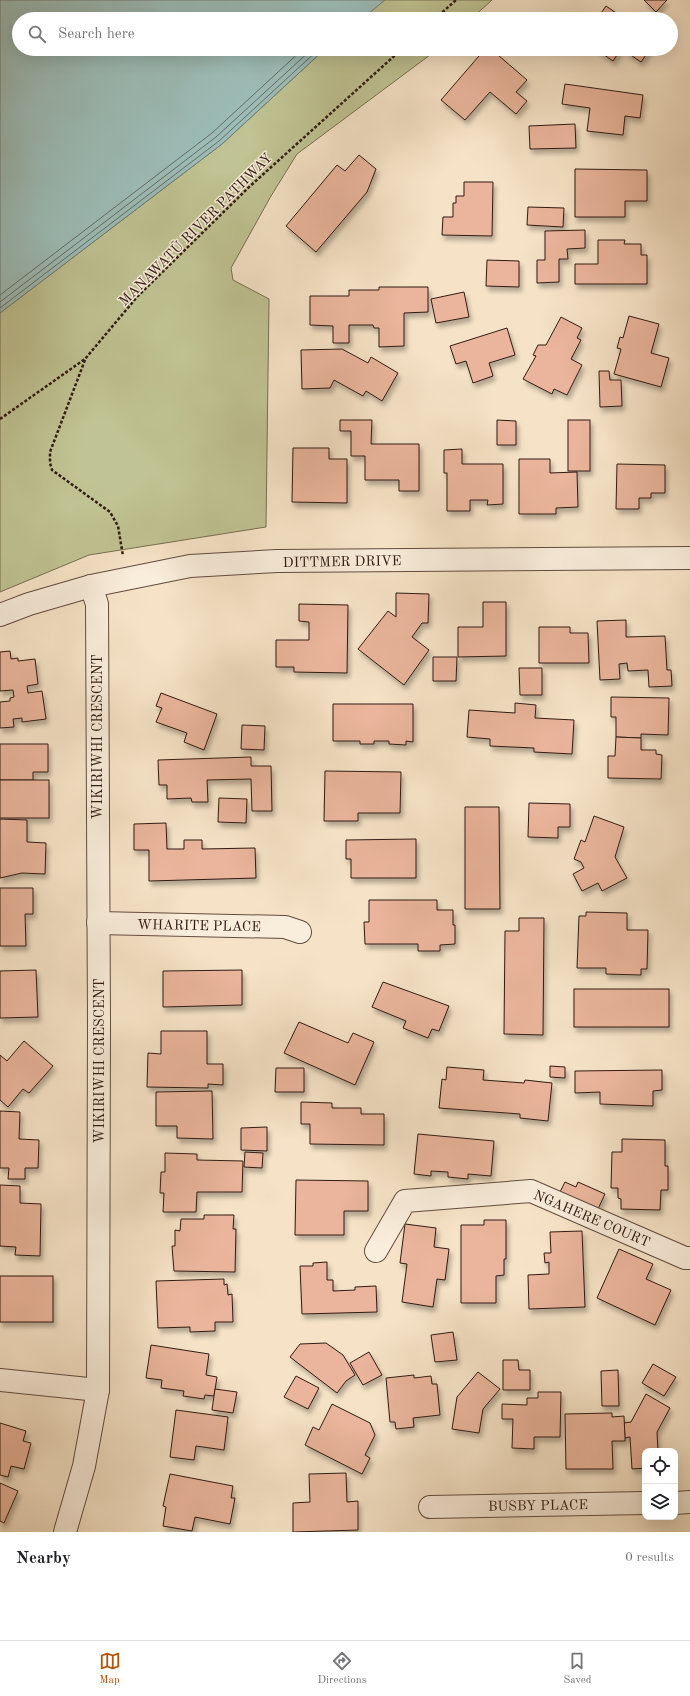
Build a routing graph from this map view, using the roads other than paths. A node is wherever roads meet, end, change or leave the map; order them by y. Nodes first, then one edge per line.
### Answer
1 (690, 558) edge
2 (92, 586) junction
3 (0, 615) edge
4 (98, 923) junction
5 (300, 932) dead end
6 (376, 1251) dead end
7 (690, 1258) edge
8 (0, 1380) edge
9 (98, 1390) junction
10 (690, 1502) edge
11 (642, 1503) edge
12 (678, 1503) edge
13 (430, 1507) dead end
14 (65, 1532) edge

1 - 2 street, DITTMER DRIVE
2 - 3 street, DITTMER DRIVE
2 - 4 street, WIKIRIWHI CRESCENT
4 - 5 street, WHARITE PLACE
4 - 9 street, WIKIRIWHI CRESCENT
6 - 7 street, NGAHERE COURT
8 - 9 street
9 - 14 street, WIKIRIWHI CRESCENT
10 - 12 street
11 - 13 street, BUSBY PLACE

